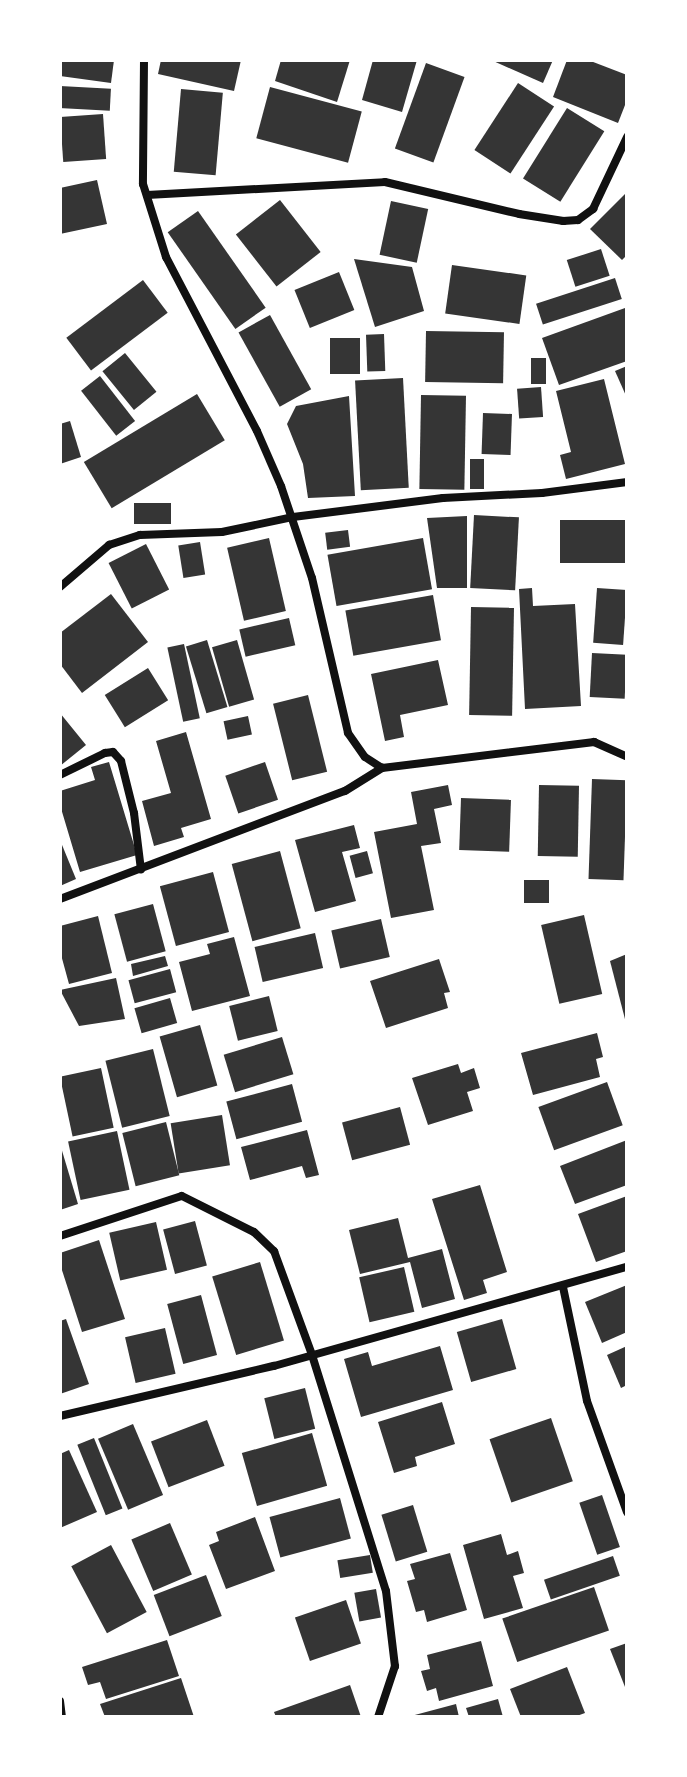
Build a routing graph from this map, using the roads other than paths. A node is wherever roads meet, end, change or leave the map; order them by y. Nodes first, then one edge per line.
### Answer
1 (144, 60) edge
2 (627, 137) edge
3 (147, 195) junction
4 (627, 482) edge
5 (293, 517) junction
6 (60, 587) edge
7 (627, 757) edge
8 (382, 768) junction
9 (60, 775) edge
10 (141, 870) junction
11 (60, 899) edge
12 (60, 1236) edge
13 (627, 1267) edge
14 (563, 1287) junction
15 (312, 1355) junction
16 (60, 1416) edge
17 (627, 1512) edge
18 (60, 1701) edge
19 (62, 1717) edge
20 (378, 1717) edge

1 - 3 street
2 - 3 street
3 - 5 street
4 - 5 street
5 - 6 street
5 - 8 street
7 - 8 street
8 - 10 street
9 - 10 street
10 - 11 street
12 - 15 street
13 - 14 street
14 - 15 street
14 - 17 street
15 - 16 street
15 - 20 street
18 - 19 street

